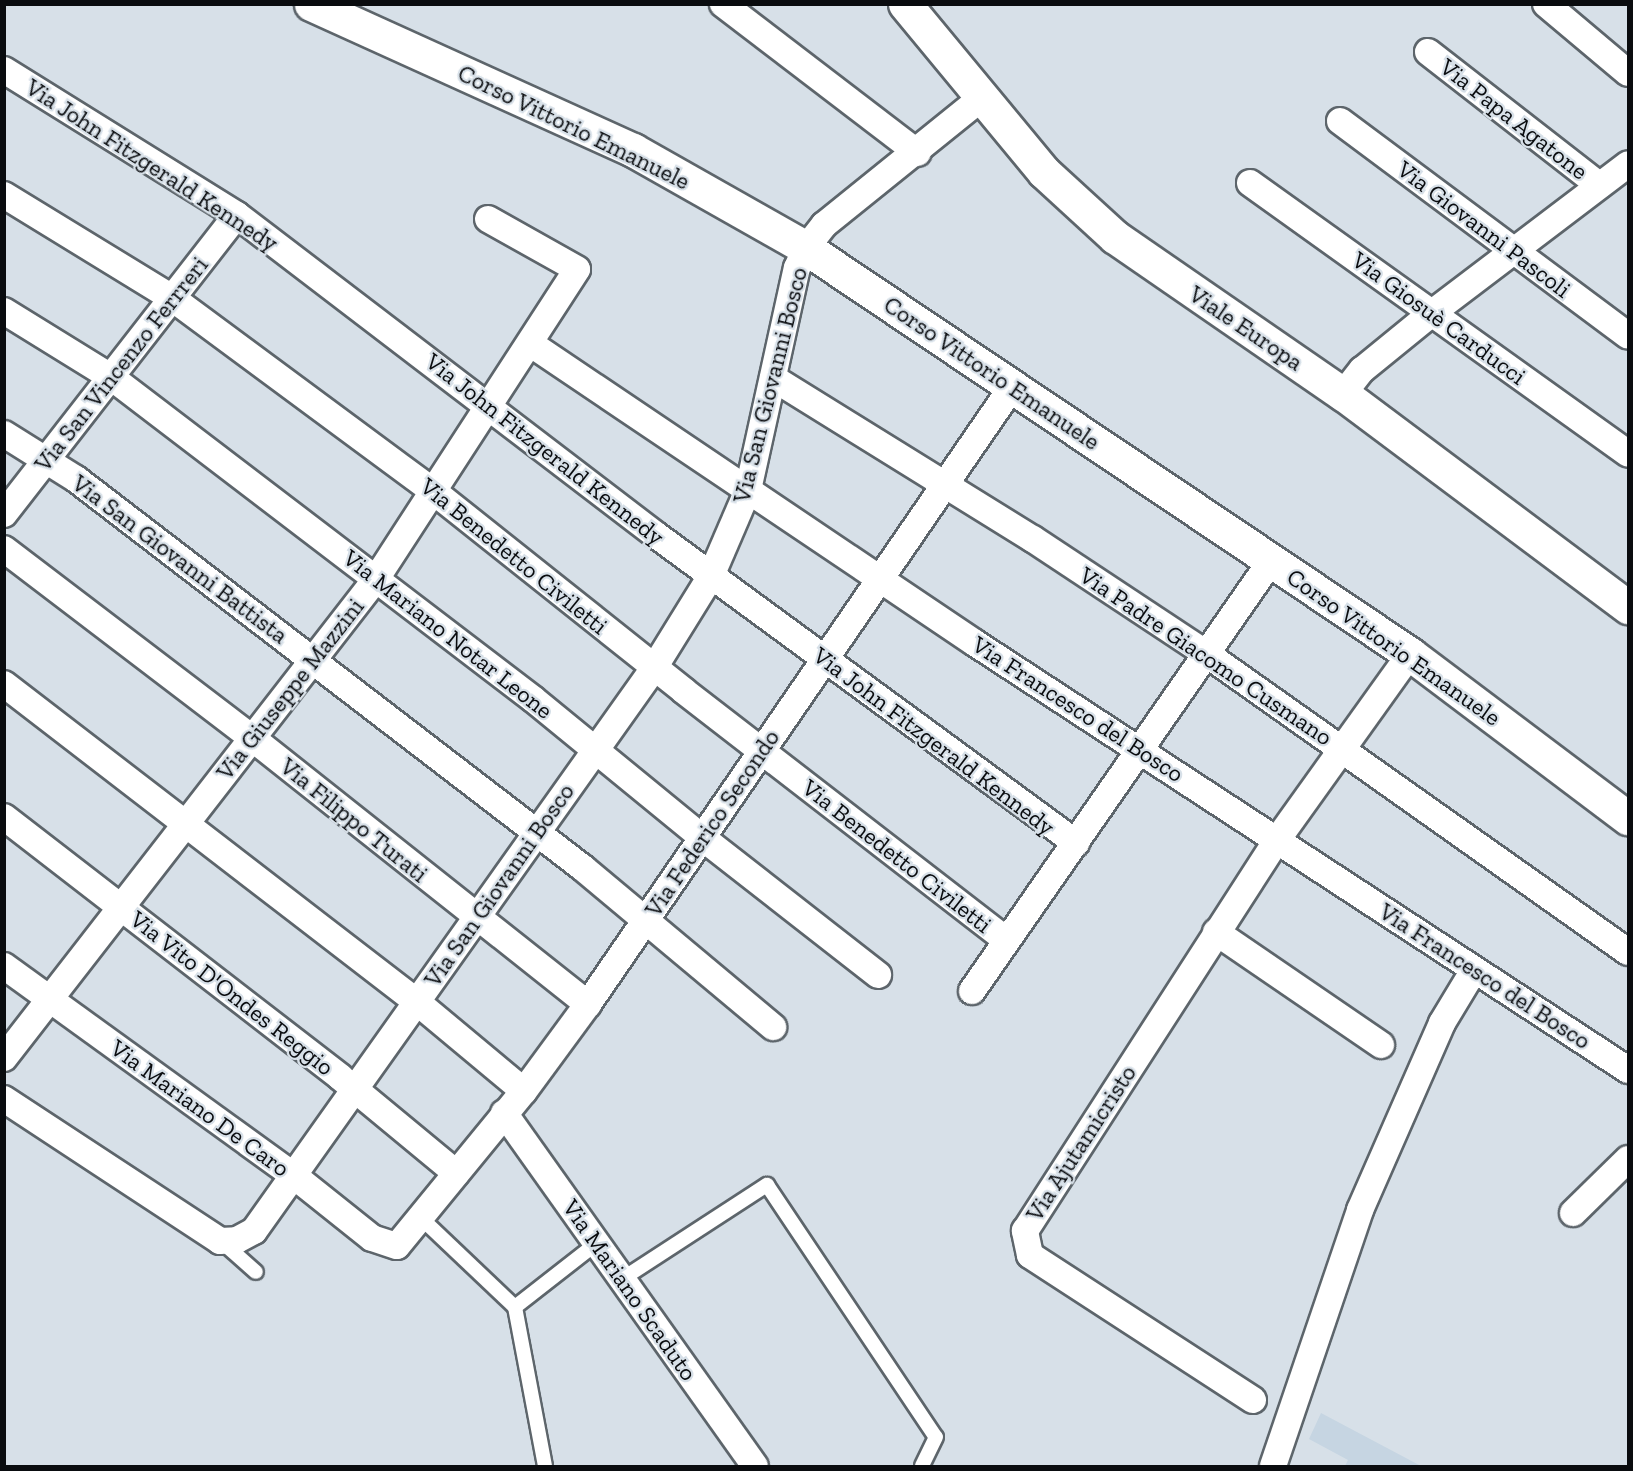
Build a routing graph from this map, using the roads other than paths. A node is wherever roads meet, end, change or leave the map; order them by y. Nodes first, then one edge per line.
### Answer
1 (311, 4) edge
2 (723, 4) edge
3 (1546, 4) edge
4 (908, 6) edge
5 (1428, 52) dead end
6 (4, 70) edge
7 (1629, 73) edge
8 (984, 96) junction
9 (1340, 121) dead end
10 (918, 153) junction
11 (1629, 164) edge
12 (1250, 183) dead end
13 (1599, 185) junction
14 (4, 195) edge
15 (237, 215) junction
16 (488, 219) dead end
17 (806, 248) junction
18 (1514, 251) junction
19 (172, 298) junction
20 (4, 311) edge
21 (1432, 313) junction
22 (1629, 336) edge
23 (531, 344) junction
24 (111, 377) junction
25 (772, 378) junction
26 (1012, 387) junction
27 (1342, 394) junction
28 (490, 405) junction
29 (4, 434) edge
30 (1629, 454) edge
31 (46, 460) junction
32 (947, 486) junction
33 (748, 490) junction
34 (433, 491) junction
35 (4, 514) edge
36 (4, 549) edge
37 (1271, 561) junction
38 (711, 576) junction
39 (878, 578) junction
40 (376, 579) junction
41 (1629, 607) edge
42 (1410, 654) junction
43 (1208, 655) junction
44 (823, 659) junction
45 (313, 660) junction
46 (654, 668) junction
47 (4, 684) edge
48 (252, 738) junction
49 (1341, 748) junction
50 (595, 749) junction
51 (1142, 750) junction
52 (761, 751) junction
53 (4, 817) edge
54 (1629, 818) edge
55 (188, 822) junction
56 (537, 833) junction
57 (704, 839) junction
58 (1277, 840) junction
59 (1076, 843) junction
60 (122, 907) junction
61 (477, 918) junction
62 (645, 922) junction
63 (1216, 932) junction
64 (1007, 941) junction
65 (1629, 952) edge
66 (4, 966) edge
67 (1474, 970) junction
68 (878, 975) dead end
69 (972, 991) dead end
70 (49, 1000) junction
71 (417, 1002) junction
72 (588, 1004) junction
73 (773, 1027) dead end
74 (1381, 1045) dead end
75 (4, 1058) edge
76 (1629, 1070) edge
77 (355, 1089) junction
78 (524, 1091) junction
79 (4, 1099) edge
80 (504, 1113) junction
81 (1629, 1158) edge
82 (456, 1173) junction
83 (293, 1175) junction
84 (1573, 1213) dead end
85 (420, 1217) junction
86 (220, 1241) junction
87 (597, 1243) junction
88 (397, 1246) joint
89 (256, 1272) dead end
90 (622, 1279) junction
91 (515, 1307) junction
92 (1252, 1400) dead end
93 (545, 1467) edge
94 (755, 1467) edge
95 (922, 1467) edge
96 (1273, 1467) edge

1 - 17 street, Corso Vittorio Emanuele
2 - 10 street
3 - 7 street
4 - 8 street, Viale Europa
5 - 13 street, Via Papa Agatone
6 - 15 street, Via John Fitzgerald Kennedy
8 - 10 street, Via San Giovanni Bosco
8 - 27 street, Viale Europa
9 - 18 street, Via Giovanni Pascoli
10 - 17 street, Via San Giovanni Bosco
11 - 13 street
12 - 21 street, Via Giosuè Carducci
13 - 18 street
14 - 19 street, Via Benedetto Civiletti
15 - 19 street, Via San Vincenzo Ferrreri
15 - 28 street, Via John Fitzgerald Kennedy
16 - 23 street, Via Giuseppe Mazzini
17 - 25 street, Via San Giovanni Bosco
17 - 26 street, Corso Vittorio Emanuele
18 - 21 street
18 - 22 street, Via Giovanni Pascoli
19 - 24 street, Via San Vincenzo Ferrreri
19 - 34 street, Via Benedetto Civiletti
20 - 24 street, Via Mariano Notar Leone
21 - 27 street
21 - 30 street, Via Giosuè Carducci
23 - 28 street, Via Giuseppe Mazzini
23 - 33 street, Via Francesco del Bosco
24 - 31 street, Via San Vincenzo Ferrreri
24 - 40 street, Via Mariano Notar Leone
25 - 32 street, Via Padre Giacomo Cusmano
25 - 33 street, Via San Giovanni Bosco
26 - 32 street, Via Federico Secondo
26 - 37 street, Corso Vittorio Emanuele
27 - 41 street, Viale Europa
28 - 34 street, Via Giuseppe Mazzini
28 - 38 street, Via John Fitzgerald Kennedy
29 - 31 street, Via San Giovanni Battista
31 - 35 street, Via San Vincenzo Ferrreri
31 - 45 street, Via San Giovanni Battista
32 - 39 street, Via Federico Secondo
32 - 43 street, Via Padre Giacomo Cusmano
33 - 38 street, Via San Giovanni Bosco
33 - 39 street, Via Francesco del Bosco
34 - 40 street, Via Giuseppe Mazzini
34 - 46 street, Via Benedetto Civiletti
36 - 48 street, Via Filippo Turati
37 - 42 street, Corso Vittorio Emanuele
37 - 43 street
38 - 44 street, Via John Fitzgerald Kennedy
38 - 46 street, Via San Giovanni Bosco
39 - 44 street, Via Federico Secondo
39 - 51 street, Via Francesco del Bosco
40 - 45 street, Via Giuseppe Mazzini
40 - 50 street, Via Mariano Notar Leone
42 - 49 street, Via Ajutamicristo
42 - 54 street, Corso Vittorio Emanuele
43 - 49 street, Via Padre Giacomo Cusmano
43 - 51 street
44 - 52 street, Via Federico Secondo
44 - 59 street, Via John Fitzgerald Kennedy
45 - 48 street, Via Giuseppe Mazzini
45 - 56 street, Via San Giovanni Battista
46 - 50 street, Via San Giovanni Bosco
46 - 52 street, Via Benedetto Civiletti
47 - 55 street
48 - 55 street, Via Giuseppe Mazzini
48 - 61 street, Via Filippo Turati
49 - 58 street, Via Ajutamicristo
49 - 65 street, Via Padre Giacomo Cusmano
50 - 56 street, Via San Giovanni Bosco
50 - 57 street, Via Mariano Notar Leone
51 - 58 street, Via Francesco del Bosco
51 - 59 street
52 - 57 street, Via Federico Secondo
52 - 64 street, Via Benedetto Civiletti
53 - 60 street, Via Vito D'Ondes Reggio
55 - 60 street, Via Giuseppe Mazzini
55 - 71 street
56 - 61 street, Via San Giovanni Bosco
56 - 62 street, Via San Giovanni Battista
57 - 62 street, Via Federico Secondo
57 - 68 street, Via Mariano Notar Leone
58 - 63 street, Via Ajutamicristo
58 - 67 street, Via Francesco del Bosco
59 - 64 street
60 - 70 street, Via Giuseppe Mazzini
60 - 77 street, Via Vito D'Ondes Reggio
61 - 71 street, Via San Giovanni Bosco
61 - 72 street, Via Filippo Turati
62 - 72 street, Via Federico Secondo
62 - 73 street, Via San Giovanni Battista
63 - 74 street
63 - 92 street, Via Ajutamicristo
64 - 69 street
66 - 70 street, Via Mariano De Caro
67 - 76 street, Via Francesco del Bosco
67 - 96 street
70 - 75 street, Via Giuseppe Mazzini
70 - 83 street, Via Mariano De Caro
71 - 77 street, Via San Giovanni Bosco
71 - 78 street
72 - 78 street, Via Federico Secondo
77 - 82 street, Via Vito D'Ondes Reggio
77 - 83 street, Via San Giovanni Bosco
78 - 80 street, Via Federico Secondo
79 - 86 street
80 - 82 street, Via Federico Secondo
80 - 87 street, Via Mariano Scaduto
81 - 84 street
82 - 85 street, Via Federico Secondo
83 - 86 street, Via San Giovanni Bosco
83 - 88 street, Via Mariano De Caro
85 - 88 street, Via Federico Secondo
85 - 91 lane
86 - 89 lane
87 - 90 street, Via Mariano Scaduto
87 - 91 lane
90 - 94 street, Via Mariano Scaduto
90 - 95 lane
91 - 93 lane

